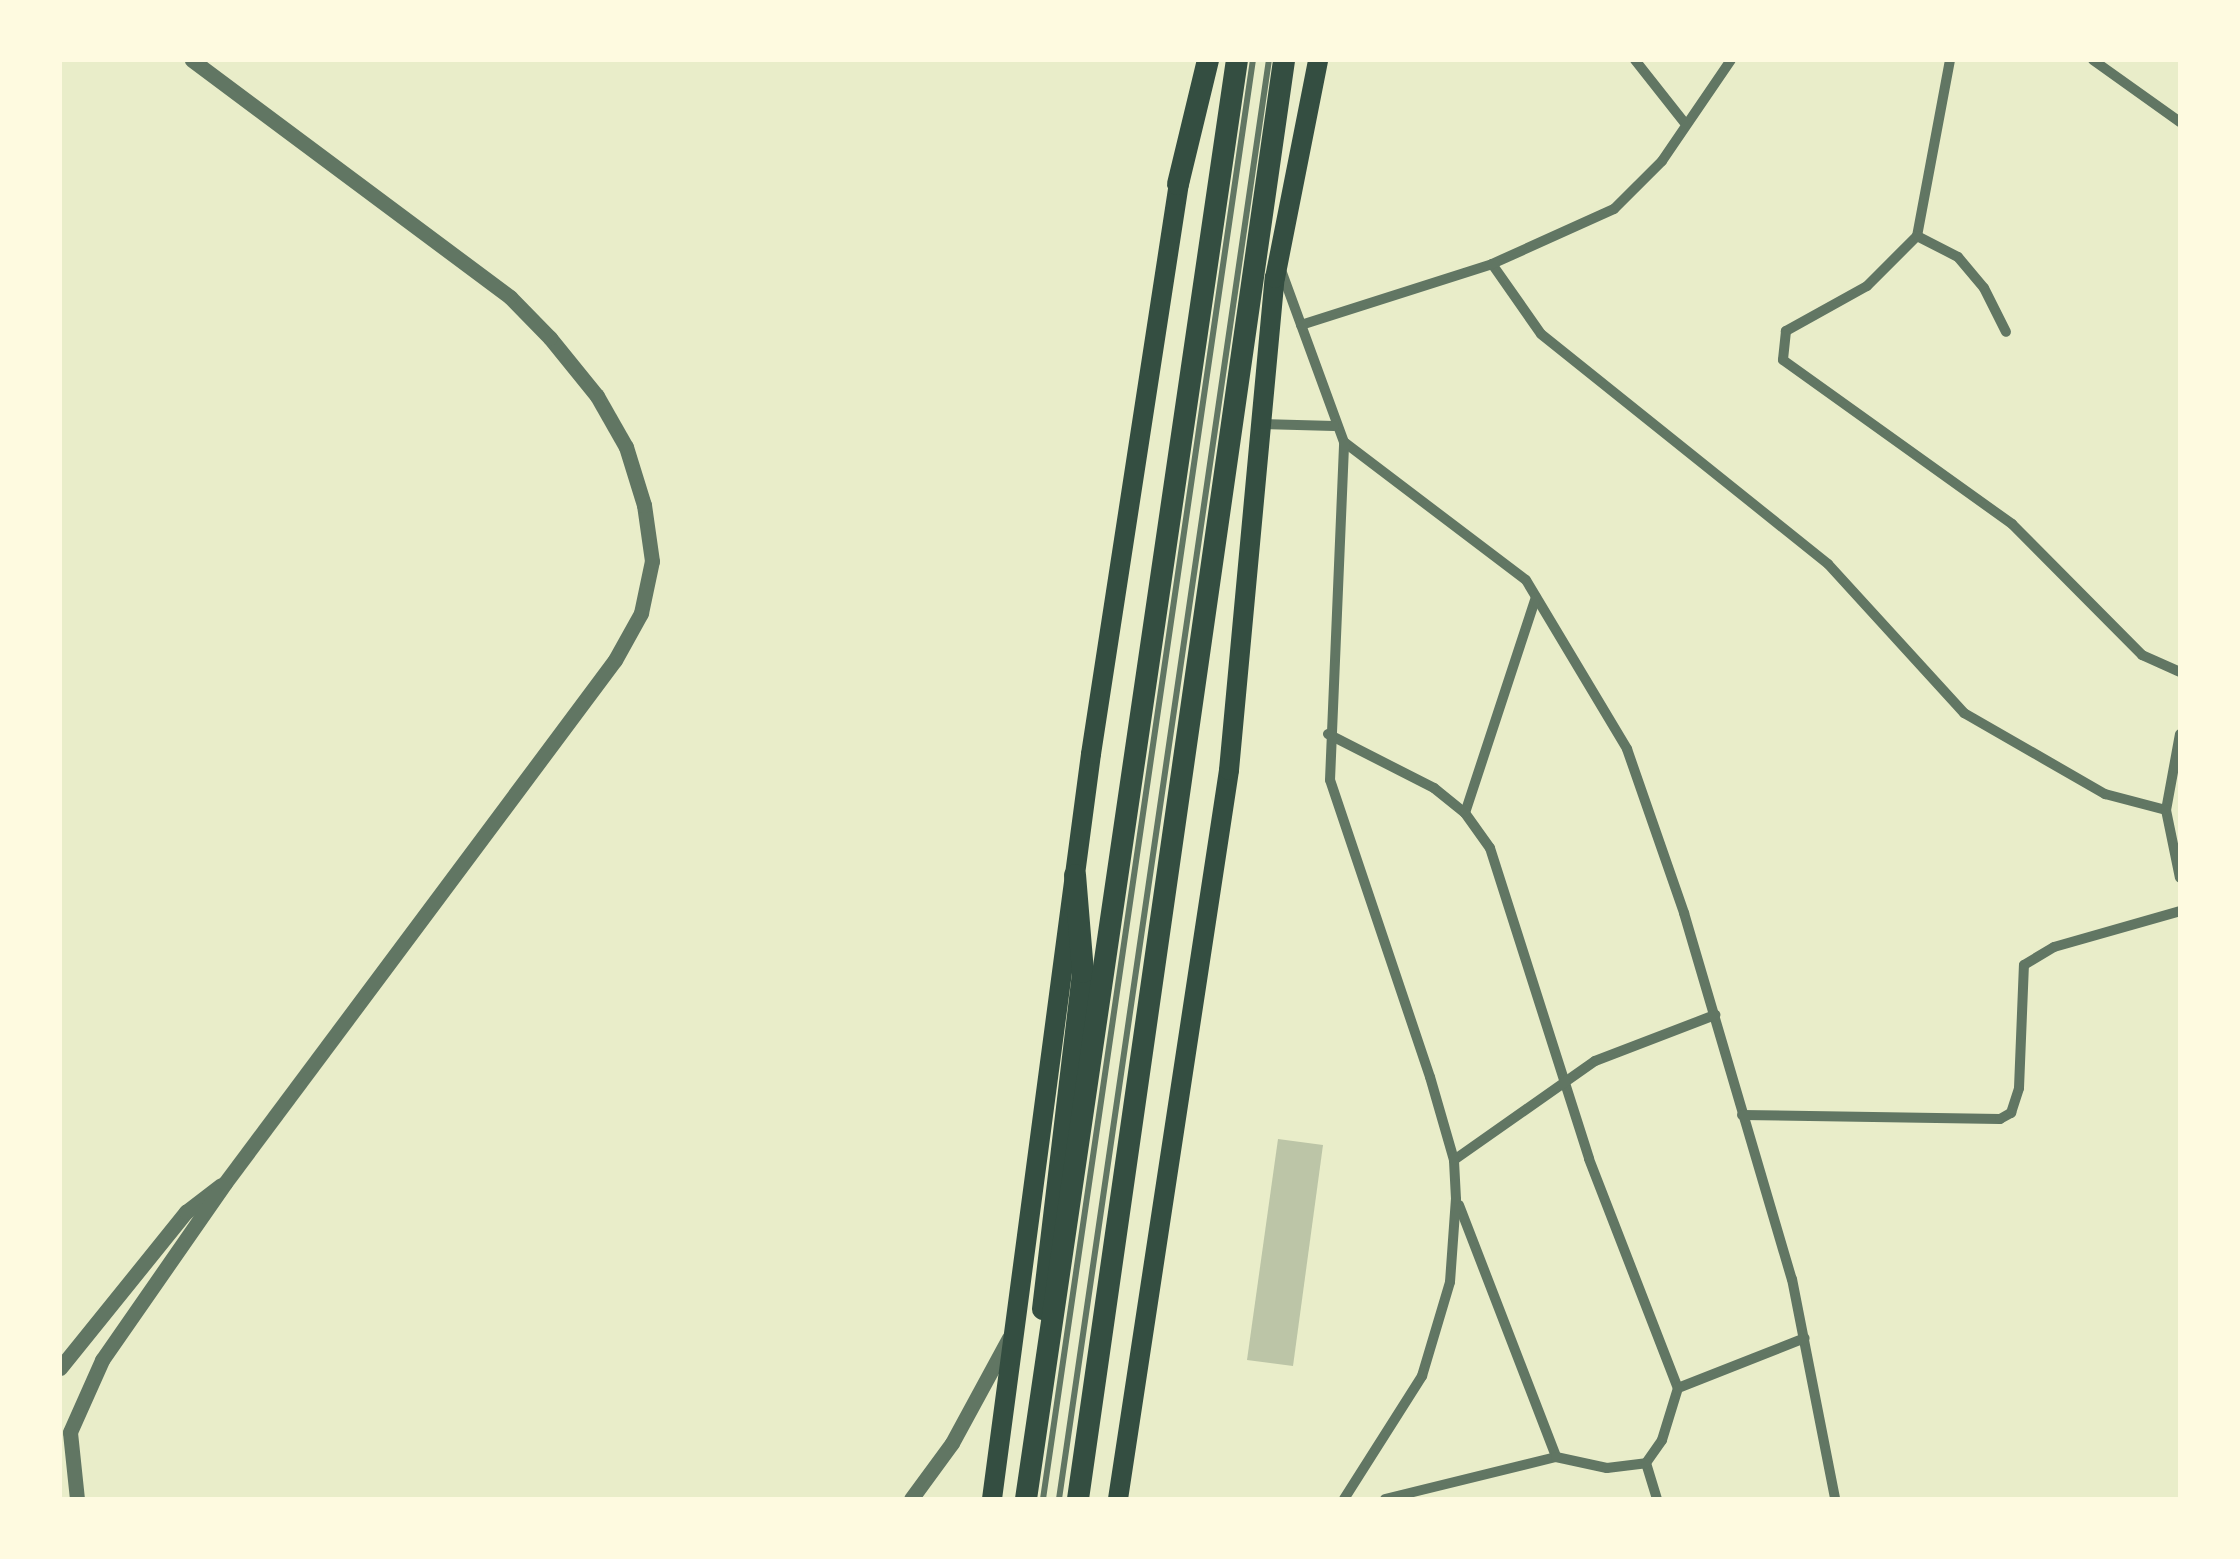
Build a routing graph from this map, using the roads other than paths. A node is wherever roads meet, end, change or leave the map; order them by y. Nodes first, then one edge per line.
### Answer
1 (192, 60) edge
2 (1199, 60) edge
3 (1208, 60) edge
4 (1237, 60) edge
5 (1253, 60) edge
6 (1269, 60) edge
7 (1284, 60) edge
8 (1318, 60) edge
9 (1635, 60) edge
10 (1731, 60) edge
11 (1950, 60) edge
12 (2093, 60) edge
13 (1684, 122) junction
14 (2180, 122) edge
15 (1178, 184) junction
16 (1917, 236) junction
17 (1278, 259) junction
18 (1492, 264) junction
19 (1301, 325) junction
20 (2006, 332) dead end
21 (1262, 424) junction
22 (1334, 426) junction
23 (1344, 442) junction
24 (1536, 597) junction
25 (2180, 672) edge
26 (1328, 734) junction
27 (2180, 734) edge
28 (2166, 810) junction
29 (1465, 814) junction
30 (1076, 876) junction
31 (2180, 878) edge
32 (2180, 910) edge
33 (1715, 1015) junction
34 (1564, 1078) junction
35 (1742, 1115) junction
36 (1454, 1160) junction
37 (225, 1183) junction
38 (1456, 1199) junction
39 (1011, 1335) junction
40 (1805, 1338) junction
41 (60, 1368) edge
42 (1678, 1388) junction
43 (1036, 1428) junction
44 (1556, 1457) junction
45 (1646, 1463) junction
46 (76, 1499) edge
47 (911, 1499) edge
48 (992, 1499) edge
49 (1026, 1499) edge
50 (1043, 1499) edge
51 (1058, 1499) edge
52 (1078, 1499) edge
53 (1118, 1499) edge
54 (1344, 1499) edge
55 (1385, 1499) edge
56 (1657, 1499) edge
57 (1835, 1499) edge

1 - 37 street
2 - 15 highway
3 - 15 highway
4 - 43 highway
5 - 50 lane
6 - 51 lane
7 - 52 highway
8 - 17 highway
9 - 13 street
10 - 13 street
11 - 16 street
12 - 14 street
13 - 18 street
15 - 30 highway
16 - 20 street
16 - 25 street
17 - 19 street
17 - 21 highway
18 - 19 street
18 - 28 street
19 - 22 street
21 - 22 street
21 - 53 highway
22 - 23 street
23 - 24 street
23 - 26 street
24 - 29 street
24 - 33 street
26 - 29 street
26 - 36 street
27 - 28 street
28 - 31 street
29 - 34 street
30 - 39 highway
30 - 43 highway
32 - 35 street
33 - 34 street
33 - 35 street
34 - 36 street
34 - 42 street
35 - 40 street
36 - 38 street
37 - 41 street
37 - 46 street
38 - 44 street
38 - 54 street
39 - 47 street
39 - 48 highway
40 - 42 street
40 - 57 street
42 - 45 street
43 - 49 highway
44 - 45 street
44 - 55 street
45 - 56 street

